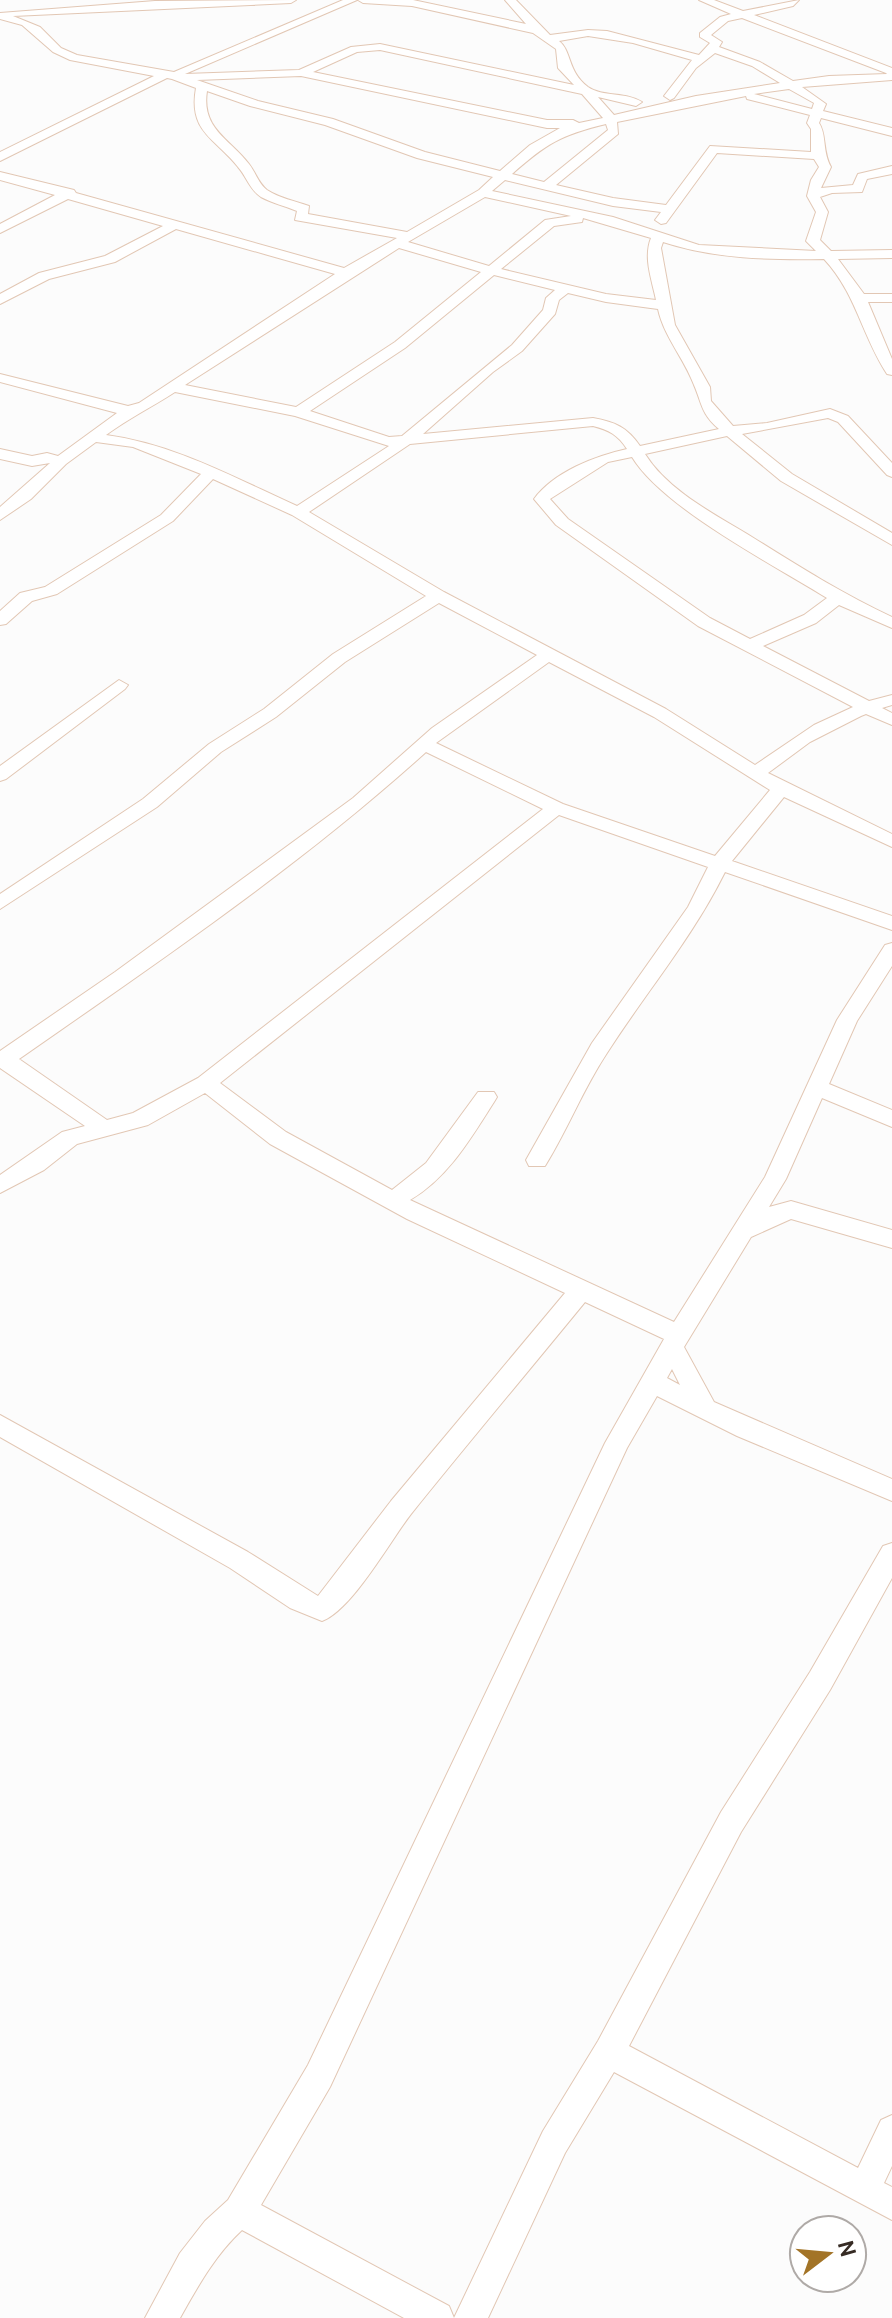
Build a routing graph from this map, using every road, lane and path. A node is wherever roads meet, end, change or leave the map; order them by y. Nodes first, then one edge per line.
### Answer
1 (291, 0) edge
2 (352, 0) edge
3 (363, 0) edge
4 (510, 0) edge
5 (704, 0) edge
6 (794, 0) edge
7 (0, 15) edge
8 (737, 15) junction
9 (537, 30) junction
10 (789, 33) junction
11 (549, 38) junction
12 (775, 42) dead end
13 (713, 48) junction
14 (703, 60) junction
15 (301, 73) junction
16 (892, 74) edge
17 (174, 76) junction
18 (795, 85) junction
19 (202, 86) junction
20 (586, 90) junction
21 (742, 94) junction
22 (670, 96) junction
23 (696, 100) junction
24 (636, 102) junction
25 (817, 111) junction
26 (610, 117) junction
27 (591, 122) junction
28 (892, 132) edge
29 (819, 155) junction
30 (0, 157) edge
31 (892, 170) edge
32 (503, 176) junction
33 (2, 180) edge
34 (547, 186) junction
35 (70, 193) junction
36 (483, 193) junction
37 (813, 195) junction
38 (669, 209) junction
39 (594, 217) junction
40 (176, 224) junction
41 (0, 229) edge
42 (655, 236) junction
43 (403, 240) junction
44 (892, 254) edge
45 (827, 256) junction
46 (492, 271) junction
47 (346, 273) junction
48 (565, 289) junction
49 (860, 298) junction
50 (892, 298) edge
51 (0, 300) edge
52 (662, 305) junction
53 (892, 371) edge
54 (0, 378) edge
55 (172, 387) junction
56 (129, 411) junction
57 (298, 412) junction
58 (730, 431) junction
59 (96, 438) junction
60 (404, 442) junction
61 (636, 452) junction
62 (0, 454) edge
63 (32, 461) junction
64 (61, 461) junction
65 (212, 472) junction
66 (892, 472) edge
67 (49, 473) junction
68 (298, 512) junction
69 (0, 515) edge
70 (892, 540) edge
71 (438, 596) junction
72 (838, 598) junction
73 (0, 620) edge
74 (892, 623) edge
75 (749, 646) junction
76 (546, 656) junction
77 (119, 685) dead end
78 (892, 700) edge
79 (866, 706) junction
80 (892, 720) edge
81 (425, 745) junction
82 (757, 772) junction
83 (0, 775) edge
84 (781, 789) junction
85 (556, 808) junction
86 (892, 841) edge
87 (719, 864) junction
88 (0, 903) edge
89 (892, 923) edge
90 (892, 950) edge
91 (2, 1060) edge
92 (206, 1083) junction
93 (816, 1087) junction
94 (486, 1097) dead end
95 (892, 1119) edge
96 (103, 1128) junction
97 (537, 1160) dead end
98 (0, 1185) edge
99 (392, 1200) junction
100 (745, 1230) junction
101 (892, 1239) edge
102 (579, 1292) junction
103 (675, 1341) junction
104 (652, 1382) junction
105 (704, 1406) junction
106 (0, 1425) edge
107 (892, 1490) edge
108 (892, 1554) edge
109 (609, 2052) junction
110 (892, 2131) edge
111 (878, 2196) edge
112 (239, 2211) junction
113 (162, 2318) edge
114 (437, 2318) edge
115 (471, 2318) edge

1 - 7 street
2 - 17 street
3 - 9 street
4 - 9 street
5 - 8 street
6 - 8 street
7 - 17 street
8 - 10 street
8 - 13 street
9 - 11 street
10 - 12 street
10 - 16 street
11 - 14 street
11 - 20 street
13 - 14 street
13 - 18 street
14 - 22 street
15 - 17 street
15 - 20 street
15 - 27 street
16 - 18 street
17 - 19 street
17 - 30 street
18 - 21 street
18 - 25 street
19 - 32 street
19 - 43 street
20 - 24 street
20 - 26 street
21 - 23 street
21 - 25 street
22 - 23 street
22 - 24 street
23 - 26 street
24 - 26 street
25 - 28 street
25 - 29 street
26 - 27 street
26 - 34 street
27 - 32 street
29 - 37 street
29 - 38 street
31 - 37 street
32 - 34 street
32 - 36 street
33 - 35 street
34 - 38 street
35 - 40 street
35 - 41 street
36 - 39 street
36 - 43 street
37 - 45 street
38 - 42 street
39 - 42 street
39 - 46 street
40 - 47 street
40 - 51 street
42 - 45 street
42 - 52 street
43 - 46 street
43 - 47 street
44 - 45 street
45 - 49 street
46 - 48 street
46 - 57 street
47 - 55 street
48 - 52 street
48 - 60 street
49 - 50 street
49 - 53 street
52 - 58 street
54 - 56 street
55 - 56 street
55 - 57 street
56 - 59 street
57 - 60 street
58 - 61 street
58 - 66 street
58 - 70 street
59 - 64 street
59 - 65 street
60 - 61 street
60 - 68 street
61 - 72 street
61 - 75 street
62 - 63 street
63 - 64 street
63 - 67 street
64 - 67 street
65 - 68 street
65 - 73 street
67 - 69 street
68 - 71 street
71 - 76 street
71 - 88 street
72 - 74 street
72 - 75 street
75 - 79 street
76 - 81 street
76 - 82 street
77 - 83 street
78 - 79 street
79 - 80 street
79 - 82 street
81 - 85 street
81 - 91 street
82 - 84 street
84 - 86 street
84 - 87 street
85 - 87 street
85 - 92 street
87 - 89 street
87 - 97 street
90 - 93 street
91 - 96 street
92 - 96 street
92 - 99 street
93 - 95 street
93 - 100 street
94 - 99 street
96 - 98 street
99 - 102 street
100 - 101 street
100 - 103 street
102 - 103 street
102 - 106 street
103 - 104 street
103 - 105 street
104 - 105 street
104 - 112 street
105 - 107 street
108 - 109 street
109 - 111 street
109 - 115 street
110 - 111 street
112 - 113 street
112 - 114 street

